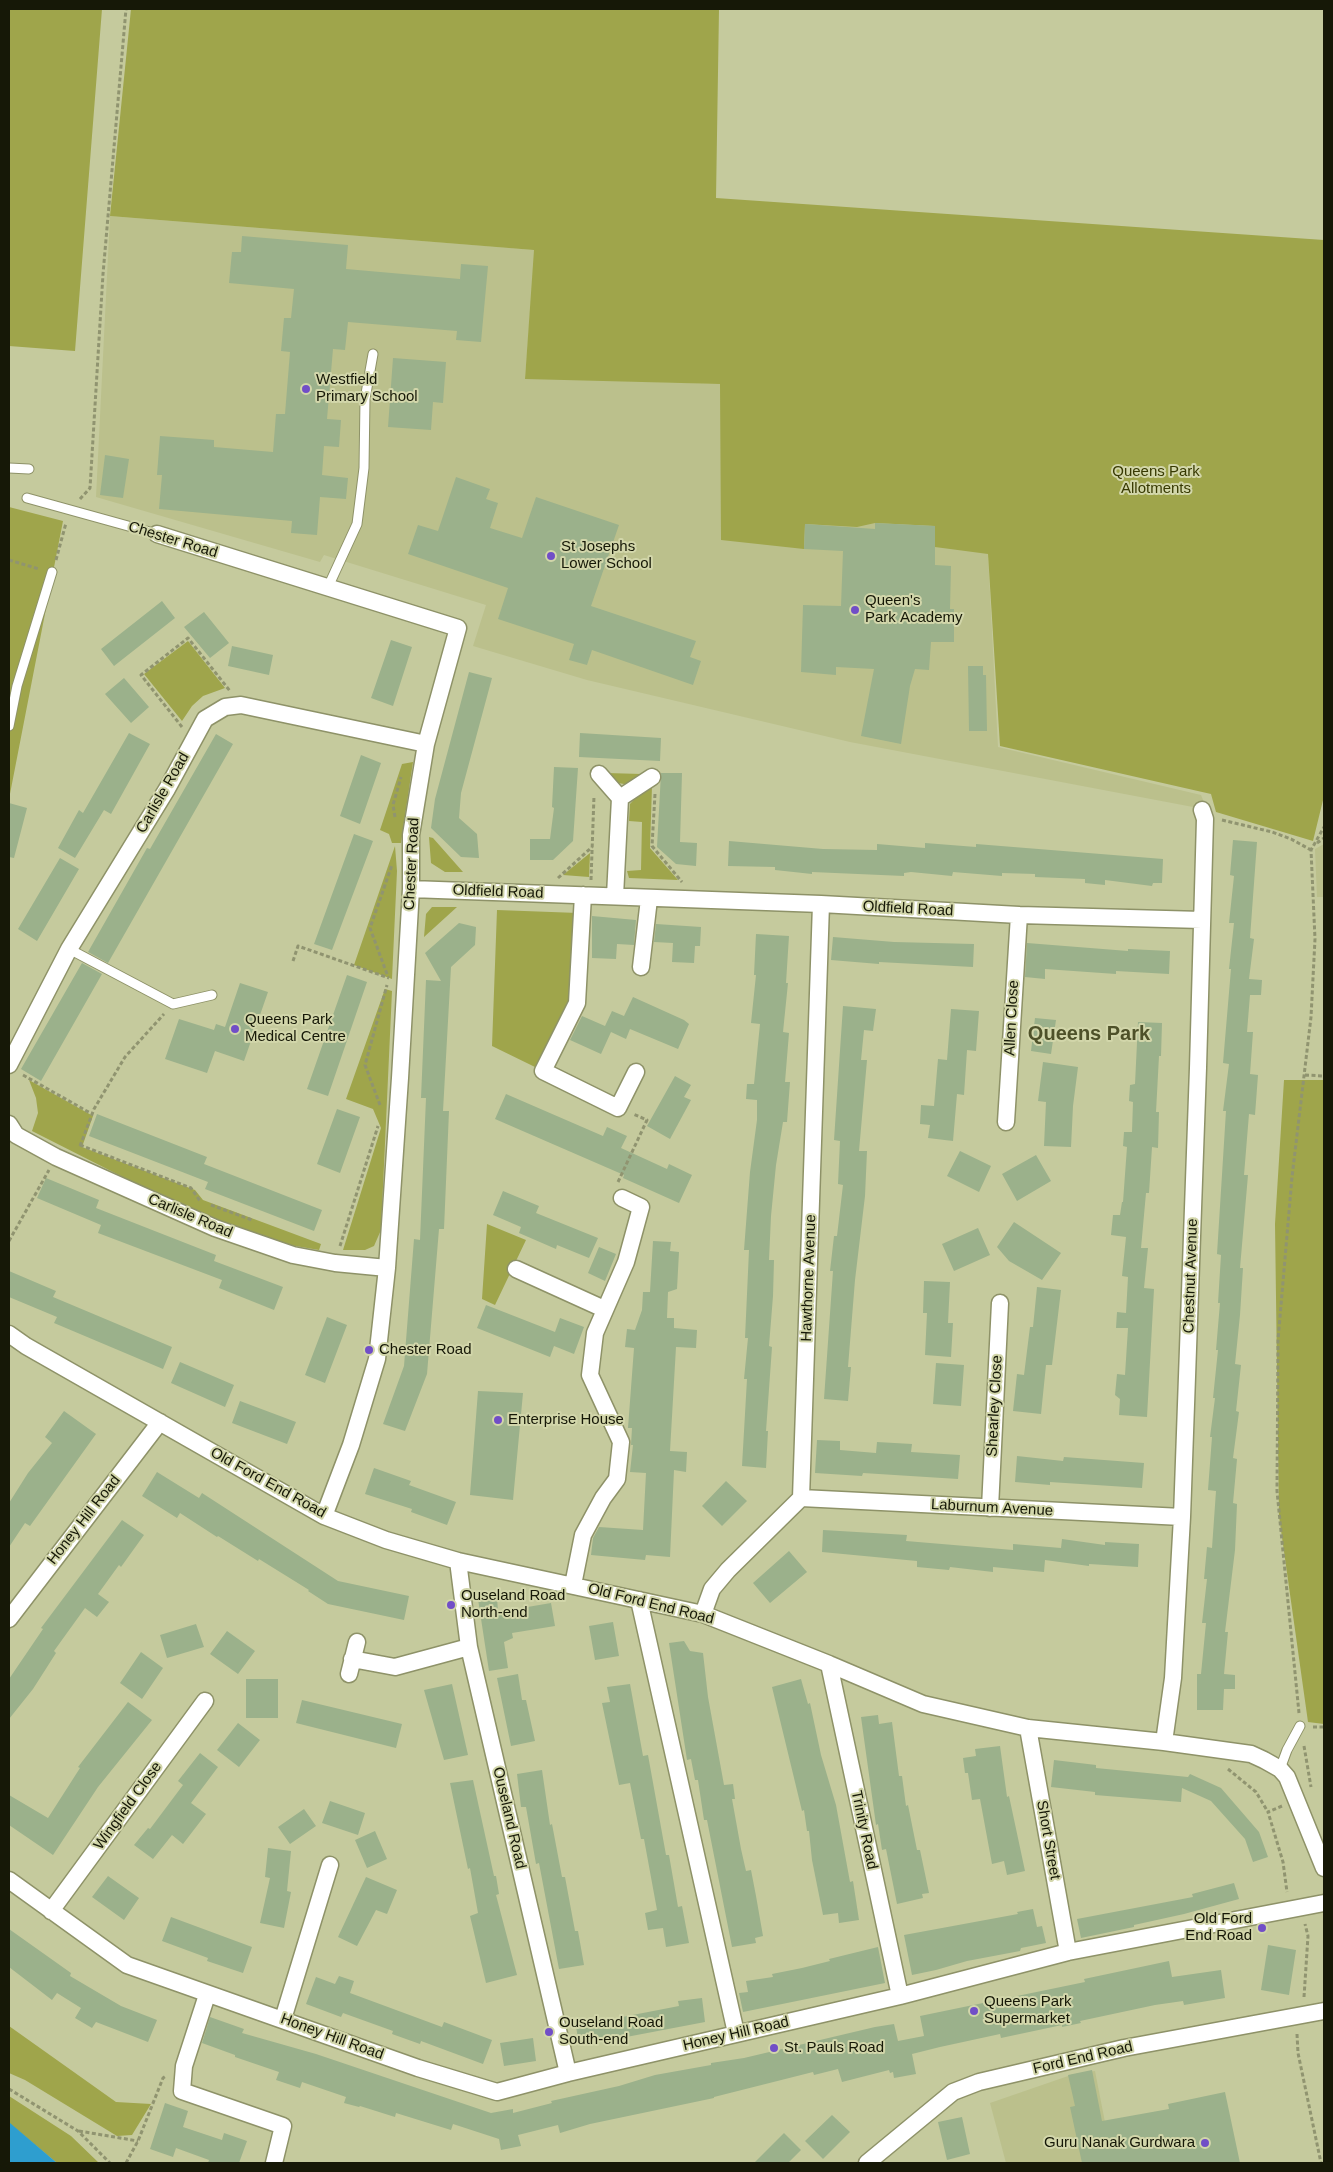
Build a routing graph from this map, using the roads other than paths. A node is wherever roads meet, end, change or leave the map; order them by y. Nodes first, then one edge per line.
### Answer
1 (373, 354) dead end
2 (9, 468) edge
3 (29, 469) dead end
4 (27, 498) dead end
5 (157, 534) joint
6 (52, 572) road end
7 (328, 588) junction
8 (9, 726) edge
9 (426, 744) junction
10 (599, 774) dead end
11 (652, 777) dead end
12 (620, 798) junction
13 (1204, 814) road end
14 (411, 890) junction
15 (583, 895) junction
16 (615, 896) junction
17 (649, 899) junction
18 (821, 904) junction
19 (1019, 915) junction
20 (1202, 920) junction
21 (68, 949) junction
22 (641, 966) dead end
23 (212, 995) dead end
24 (13, 1068) edge
25 (636, 1072) dead end
26 (1006, 1122) dead end
27 (9, 1124) edge
28 (622, 1198) road end
29 (387, 1268) junction
30 (516, 1269) dead end
31 (1000, 1303) dead end
32 (604, 1309) junction
33 (9, 1334) edge
34 (160, 1422) junction
35 (801, 1498) junction
36 (990, 1508) junction
37 (324, 1516) junction
38 (1182, 1517) junction
39 (458, 1561) junction
40 (573, 1585) junction
41 (639, 1600) junction
42 (703, 1614) junction
43 (9, 1619) edge
44 (357, 1642) dead end
45 (469, 1647) junction
46 (829, 1664) junction
47 (205, 1701) dead end
48 (1300, 1726) road end
49 (1028, 1728) junction
50 (1164, 1742) junction
51 (1280, 1769) junction
52 (330, 1865) dead end
53 (1324, 1868) edge
54 (9, 1880) edge
55 (1324, 1903) edge
56 (52, 1911) junction
57 (1068, 1952) junction
58 (207, 1995) junction
59 (900, 1996) junction
60 (1324, 2011) edge
61 (283, 2019) junction
62 (736, 2034) junction
63 (568, 2073) junction
64 (874, 2161) edge
65 (274, 2163) edge

1 - 7 lane
2 - 3 lane
4 - 5 lane, Chester Road
5 - 7 street, Chester Road
6 - 8 lane
7 - 9 street, Chester Road
9 - 14 street, Chester Road
9 - 21 street, Carlisle Road
10 - 12 street
11 - 12 street
12 - 16 street
13 - 20 street, Chestnut Avenue
14 - 15 street, Oldfield Road
14 - 29 street, Chester Road
15 - 16 street, Oldfield Road
15 - 25 street
16 - 17 street, Oldfield Road
17 - 18 street, Oldfield Road
17 - 22 street
18 - 19 street, Oldfield Road
18 - 35 street, Hawthorne Avenue
19 - 20 street, Oldfield Road
19 - 26 street, Allen Close
20 - 38 street, Chestnut Avenue
21 - 23 lane
21 - 24 street, Carlisle Road
27 - 29 street, Carlisle Road
28 - 32 street
29 - 37 street, Chester Road
30 - 32 street
31 - 36 street, Shearley Close
32 - 40 street
33 - 34 street, Old Ford End Road
34 - 37 street, Old Ford End Road
34 - 43 street, Honey Hill Road
35 - 36 street, Laburnum Avenue
35 - 42 street
36 - 38 street, Laburnum Avenue
37 - 39 street, Old Ford End Road
38 - 50 street, Chestnut Avenue
39 - 40 street, Old Ford End Road
39 - 45 street, Ouseland Road
40 - 41 street, Old Ford End Road
41 - 42 street, Old Ford End Road
41 - 62 street
42 - 46 street, Old Ford End Road
44 - 45 street
45 - 63 street, Ouseland Road
46 - 49 street, Old Ford End Road
46 - 59 street, Trinity Road
47 - 56 street, Wingfield Close
48 - 51 lane
49 - 50 street, Old Ford End Road
49 - 57 street, Short Street
50 - 51 street, Old Ford End Road
51 - 53 street
52 - 61 street
54 - 56 street, Honey Hill Road
55 - 57 street, Honey Hill Road
56 - 58 street, Honey Hill Road
57 - 59 street, Honey Hill Road
58 - 61 street, Honey Hill Road
58 - 65 street
59 - 62 street, Honey Hill Road
60 - 64 street, Ford End Road
61 - 63 street, Honey Hill Road
62 - 63 street, Honey Hill Road

